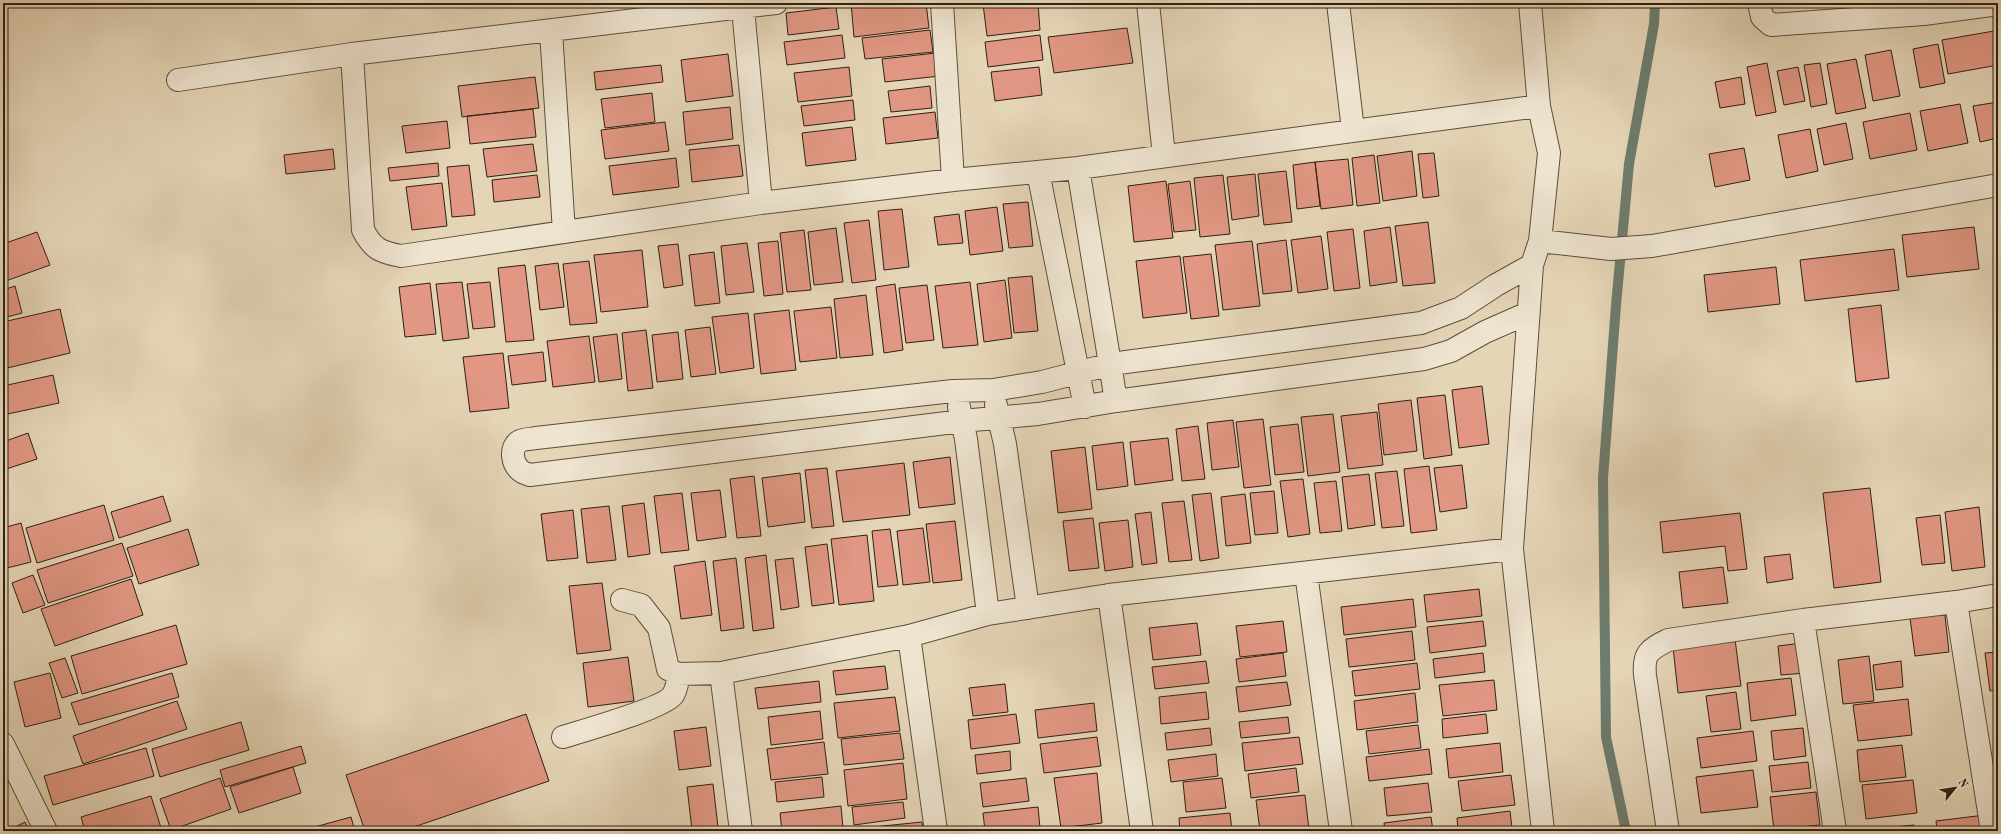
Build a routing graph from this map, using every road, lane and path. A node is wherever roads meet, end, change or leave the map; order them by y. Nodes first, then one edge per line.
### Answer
1 (776, 3) edge
2 (942, 3) edge
3 (1148, 3) edge
4 (1338, 3) edge
5 (1530, 3) edge
6 (1759, 3) edge
7 (1998, 4) edge
8 (743, 8) junction
9 (1923, 8) edge
10 (551, 31) junction
11 (352, 54) junction
12 (178, 80) dead end
13 (1539, 106) junction
14 (1353, 130) junction
15 (1164, 156) junction
16 (1078, 168) junction
17 (1038, 172) junction
18 (953, 180) junction
19 (1998, 185) edge
20 (761, 203) junction
21 (564, 232) junction
22 (1540, 241) junction
23 (1532, 265) junction
24 (1528, 313) junction
25 (1111, 364) junction
26 (1078, 373) junction
27 (993, 390) junction
28 (953, 391) junction
29 (1116, 401) junction
30 (1085, 407) junction
31 (999, 418) junction
32 (962, 421) junction
33 (1512, 549) junction
34 (1306, 573) junction
35 (1109, 595) junction
36 (1998, 595) edge
37 (622, 600) dead end
38 (1956, 602) junction
39 (1028, 608) junction
40 (988, 614) junction
41 (1803, 620) junction
42 (909, 636) junction
43 (721, 673) junction
44 (678, 674) junction
45 (563, 737) dead end
46 (3, 744) edge
47 (46, 831) edge
48 (741, 831) edge
49 (936, 831) edge
50 (1142, 831) edge
51 (1341, 831) edge
52 (1543, 831) edge
53 (1668, 831) edge
54 (1835, 831) edge
55 (1992, 831) edge

1 - 8 street
2 - 18 street
3 - 15 street
4 - 14 street
5 - 13 street
6 - 9 street
7 - 9 street
8 - 10 street
8 - 20 street
10 - 11 street
10 - 21 street
11 - 12 street
11 - 21 street
13 - 14 street
13 - 22 street
14 - 15 street
15 - 16 street
16 - 17 street
16 - 25 street
17 - 18 street
17 - 26 street
18 - 20 street
19 - 22 street
20 - 21 street
22 - 23 street
23 - 24 street
23 - 25 street
24 - 29 street
24 - 33 street
25 - 26 street
25 - 29 street
26 - 27 street
26 - 30 street
27 - 28 street
27 - 31 street
28 - 32 street
28 - 32 street
29 - 30 street
30 - 31 street
31 - 32 street
31 - 39 street
32 - 40 street
33 - 34 street
33 - 52 street
34 - 35 street
34 - 51 street
35 - 39 street
35 - 50 street
36 - 38 street
37 - 44 street
38 - 41 street
38 - 55 street
39 - 40 street
40 - 42 street
41 - 53 street
41 - 54 street
42 - 43 street
42 - 49 street
43 - 44 street
43 - 48 street
44 - 45 street
46 - 47 street

